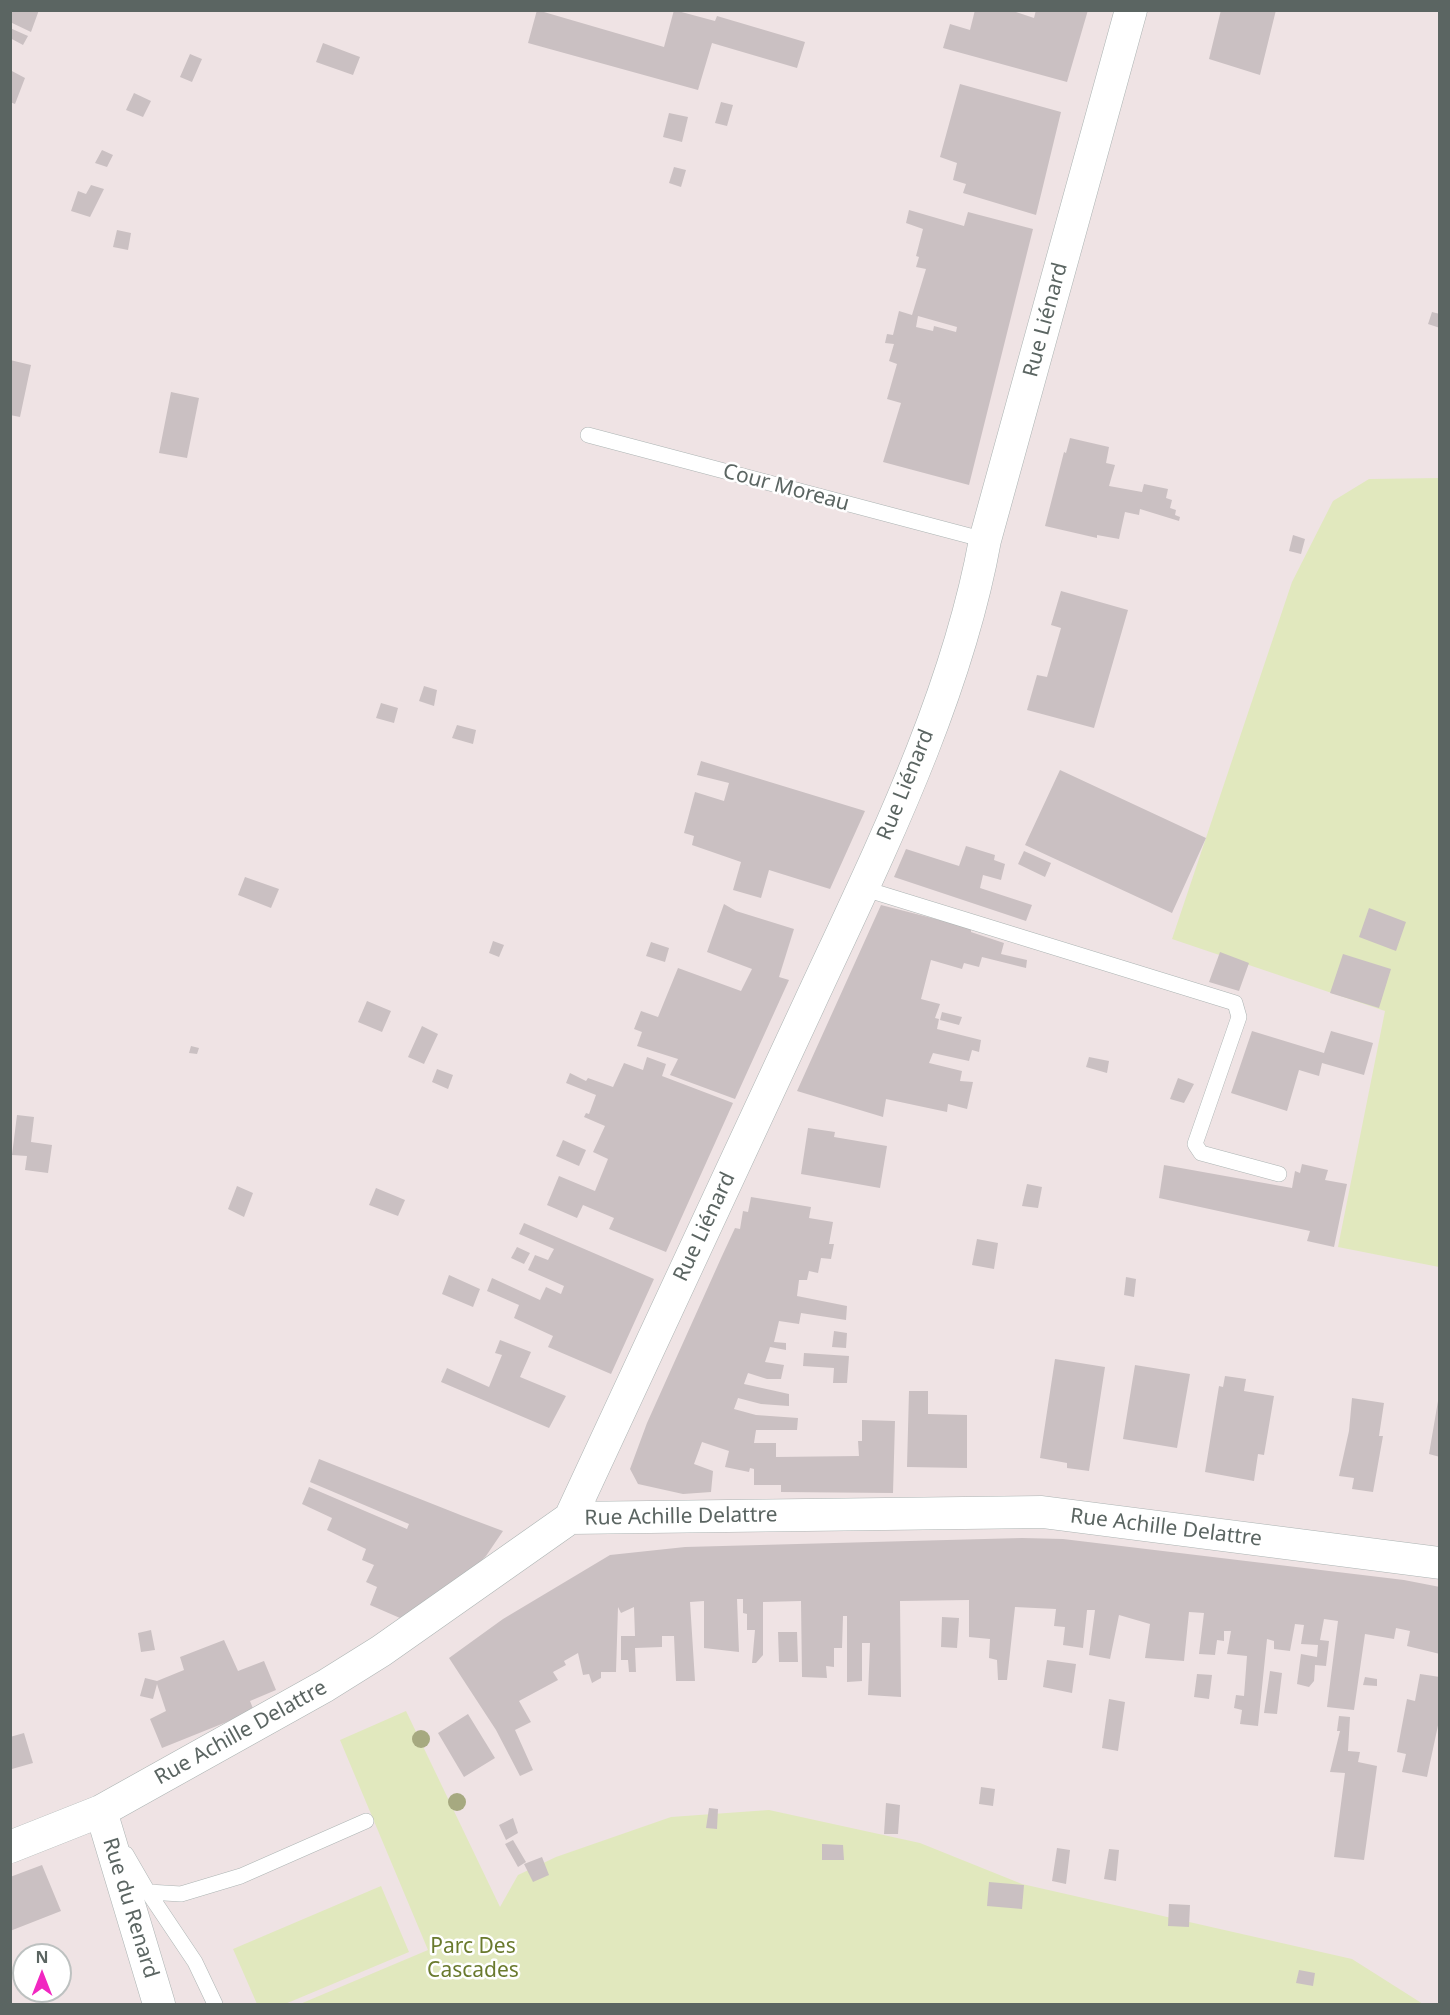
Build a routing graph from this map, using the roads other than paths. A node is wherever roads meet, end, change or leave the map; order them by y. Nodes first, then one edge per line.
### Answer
1 (1131, 10) edge
2 (588, 435) dead end
3 (985, 540) junction
4 (862, 888) junction
5 (1279, 1174) dead end
6 (570, 1518) junction
7 (1440, 1563) edge
8 (101, 1811) junction
9 (366, 1821) dead end
10 (10, 1847) edge
11 (148, 1892) junction
12 (159, 2004) edge
13 (216, 2004) edge

1 - 3 street, Rue Liénard
2 - 3 lane, Cour Moreau
3 - 4 street, Rue Liénard
4 - 5 lane
4 - 6 street, Rue Liénard
6 - 7 street, Rue Achille Delattre
6 - 8 street, Rue Achille Delattre
8 - 10 street, Rue Achille Delattre
8 - 11 lane
8 - 12 street, Rue du Renard
9 - 11 lane
11 - 13 lane

